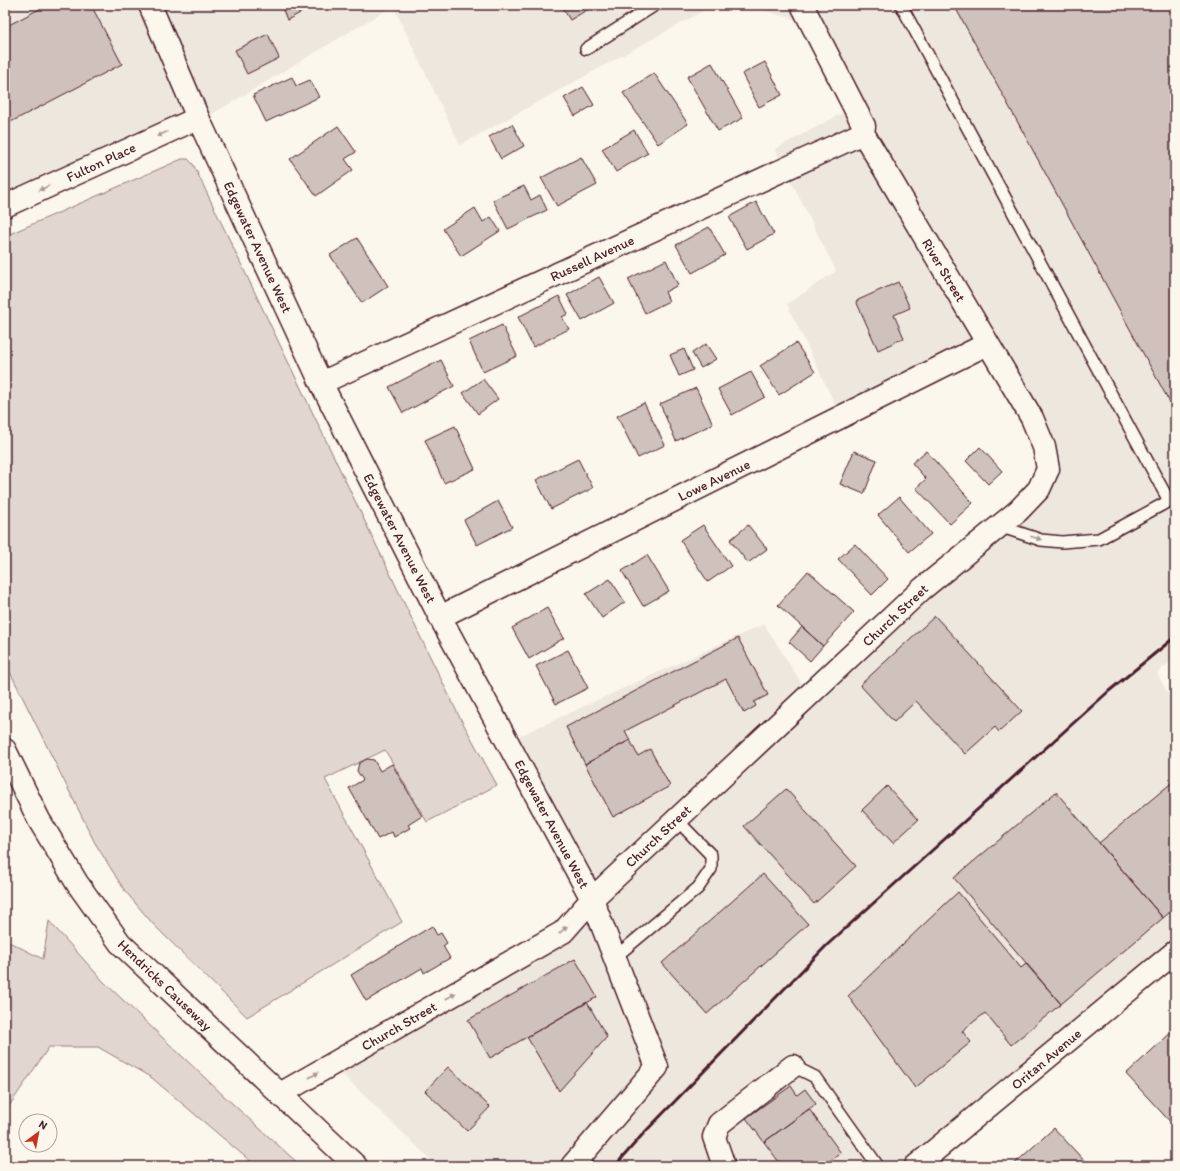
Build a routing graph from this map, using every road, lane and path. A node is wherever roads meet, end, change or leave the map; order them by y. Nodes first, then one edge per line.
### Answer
1 (150, 5) edge
2 (655, 5) edge
3 (802, 5) edge
4 (901, 5) edge
5 (586, 49) dead end
6 (198, 118) junction
7 (863, 133) junction
8 (5, 206) edge
9 (987, 344) junction
10 (321, 383) junction
11 (1172, 499) edge
12 (999, 526) junction
13 (440, 617) junction
14 (5, 750) edge
15 (676, 819) junction
16 (592, 899) junction
17 (1175, 952) edge
18 (614, 958) junction
19 (793, 1066) joint
20 (280, 1094) junction
21 (356, 1166) edge
22 (572, 1166) edge
23 (724, 1166) edge
24 (878, 1166) edge
25 (916, 1166) edge

1 - 6 street, Edgewater Avenue West
2 - 5 lane
3 - 7 street, River Street
4 - 11 lane
6 -> 8 street, Fulton Place
6 - 10 street, Edgewater Avenue West
7 - 9 street, River Street
7 - 10 street, Russell Avenue
9 - 12 street, River Street
9 - 13 street, Lowe Avenue
10 - 13 street, Edgewater Avenue West
12 -> 11 lane
12 - 15 street, Church Street
13 - 16 street, Edgewater Avenue West
14 - 20 street, Hendricks Causeway
15 - 16 street, Church Street
15 - 18 lane
16 - 18 street, Edgewater Avenue West
20 -> 16 street, Church Street
17 - 25 street, Oritan Avenue
18 - 22 street, Edgewater Avenue West
19 - 23 street
19 - 24 lane
20 - 21 street, Hendricks Causeway

